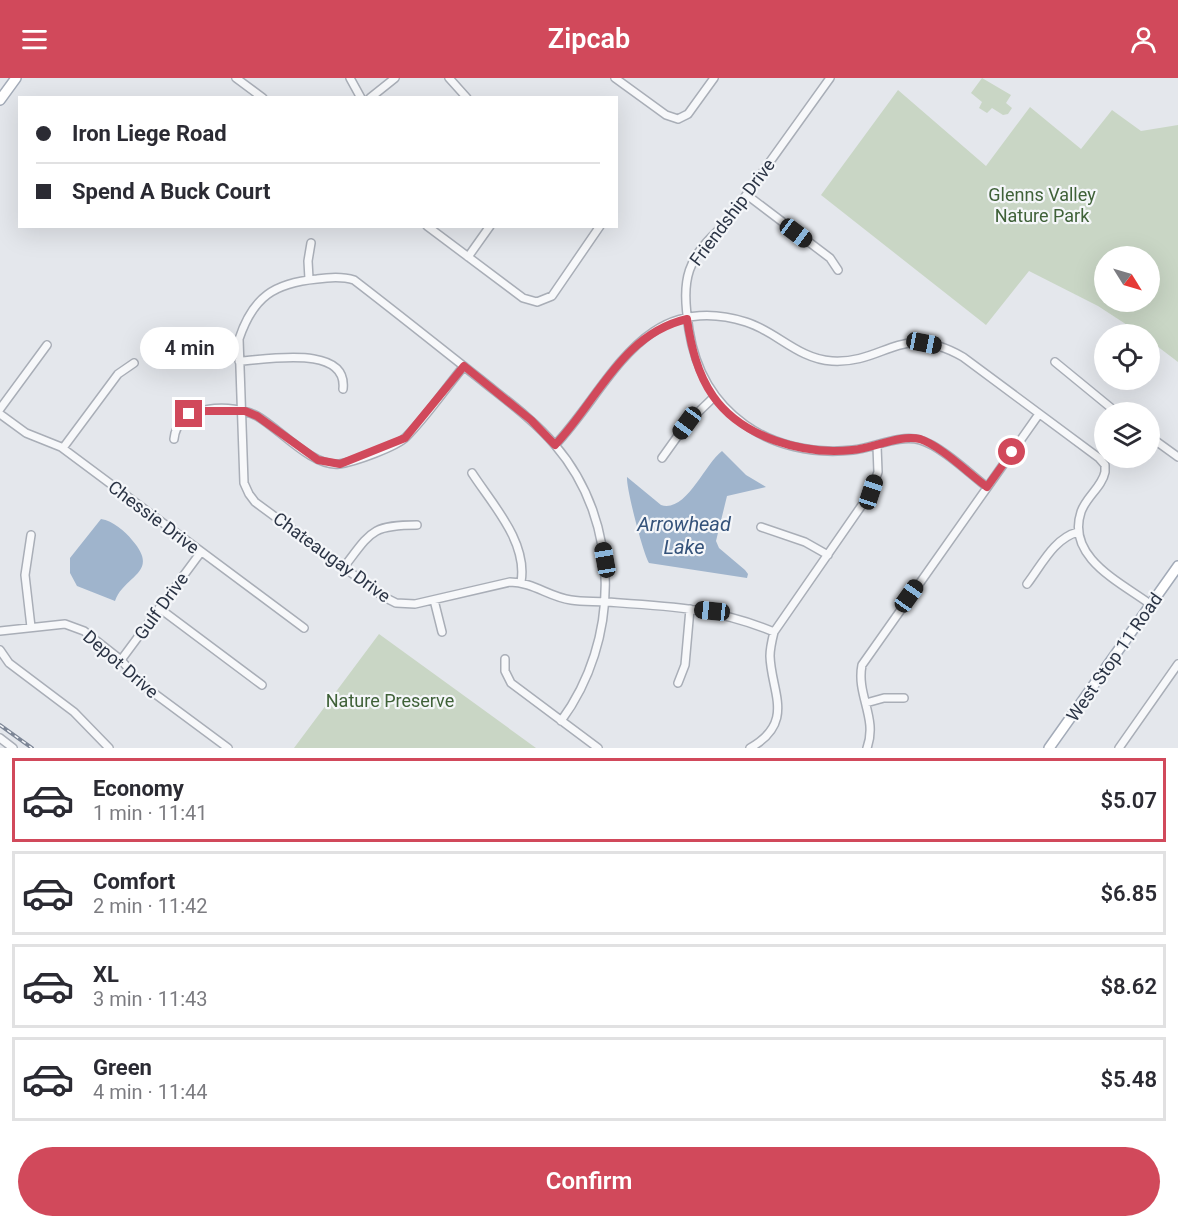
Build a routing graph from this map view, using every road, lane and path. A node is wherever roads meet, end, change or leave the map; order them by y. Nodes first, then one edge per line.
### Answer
1 (16, 78) edge
2 (236, 78) edge
3 (350, 78) edge
4 (395, 78) edge
5 (449, 78) edge
6 (615, 78) edge
7 (714, 78) edge
8 (830, 78) edge
9 (260, 96) edge
10 (360, 96) edge
11 (372, 96) edge
12 (464, 96) edge
13 (0, 100) edge
14 (747, 195) junction
15 (430, 228) edge
16 (489, 228) edge
17 (599, 228) edge
18 (311, 243) dead end
19 (468, 257) junction
20 (838, 270) dead end
21 (309, 279) junction
22 (687, 319) junction
23 (47, 345) dead end
24 (239, 361) junction
25 (1055, 362) dead end
26 (134, 363) dead end
27 (464, 366) junction
28 (343, 389) dead end
29 (714, 397) junction
30 (1104, 402) edge
31 (0, 409) edge
32 (241, 411) junction
33 (0, 414) edge
34 (1040, 414) junction
35 (174, 439) dead end
36 (1160, 444) edge
37 (555, 445) junction
38 (877, 446) junction
39 (63, 448) junction
40 (1178, 457) edge
41 (662, 458) dead end
42 (472, 473) dead end
43 (987, 487) junction
44 (417, 525) dead end
45 (761, 527) dead end
46 (1078, 532) junction
47 (31, 535) dead end
48 (201, 552) junction
49 (828, 555) junction
50 (1178, 566) edge
51 (345, 567) junction
52 (521, 582) junction
53 (1028, 584) dead end
54 (434, 600) junction
55 (606, 602) junction
56 (1150, 604) junction
57 (159, 608) junction
58 (690, 609) junction
59 (31, 627) junction
60 (304, 628) dead end
61 (0, 631) edge
62 (442, 632) dead end
63 (774, 632) junction
64 (0, 650) edge
65 (505, 659) dead end
66 (122, 660) junction
67 (1178, 664) edge
68 (678, 682) dead end
69 (262, 685) dead end
70 (904, 698) dead end
71 (866, 703) junction
72 (561, 721) junction
73 (0, 738) edge
74 (13, 748) edge
75 (109, 748) edge
76 (228, 748) edge
77 (598, 748) edge
78 (750, 748) edge
79 (867, 748) edge
80 (1049, 748) edge
81 (1119, 748) edge

1 - 13 main road
2 - 9 street
3 - 10 street
4 - 11 street
5 - 12 street
6 - 7 street
8 - 14 street, Friendship Drive
14 - 20 street
14 - 22 street, Friendship Drive
15 - 19 street
16 - 19 street
17 - 19 street
18 - 21 street
21 - 24 street, Chateaugay Drive
21 - 27 street
22 - 29 street, Friendship Drive
22 - 34 street
22 - 37 street
23 - 31 street
24 - 28 street
24 - 32 street, Chateaugay Drive
25 - 30 street
26 - 39 street
27 - 32 street
27 - 37 street
29 - 38 street, Friendship Drive
29 - 41 street
32 - 35 street
32 - 51 street, Chateaugay Drive
33 - 39 street, Chessie Drive
34 - 43 street
34 - 46 street
36 - 40 street
37 - 55 street
38 - 43 street, Friendship Drive
38 - 49 street
39 - 48 street, Chessie Drive
42 - 52 street
43 - 71 street
44 - 51 street
45 - 49 street
46 - 53 street
46 - 56 street
47 - 59 street
48 - 57 street, Gulf Drive
48 - 60 street, Chessie Drive
49 - 63 street
50 - 56 main road, West Stop 11 Road
51 - 54 street, Chateaugay Drive
52 - 54 street, Chateaugay Drive
52 - 55 street, Chateaugay Drive
54 - 62 street
55 - 58 street, Chateaugay Drive
55 - 72 street
56 - 80 main road, West Stop 11 Road
57 - 66 street, Gulf Drive
57 - 69 street
58 - 63 street, Chateaugay Drive
58 - 68 street
59 - 61 street, Depot Drive
59 - 66 street, Depot Drive
63 - 78 street
64 - 75 street
65 - 72 street
66 - 76 street, Depot Drive
67 - 81 street
70 - 71 street
71 - 79 street
72 - 77 street
73 - 74 street

